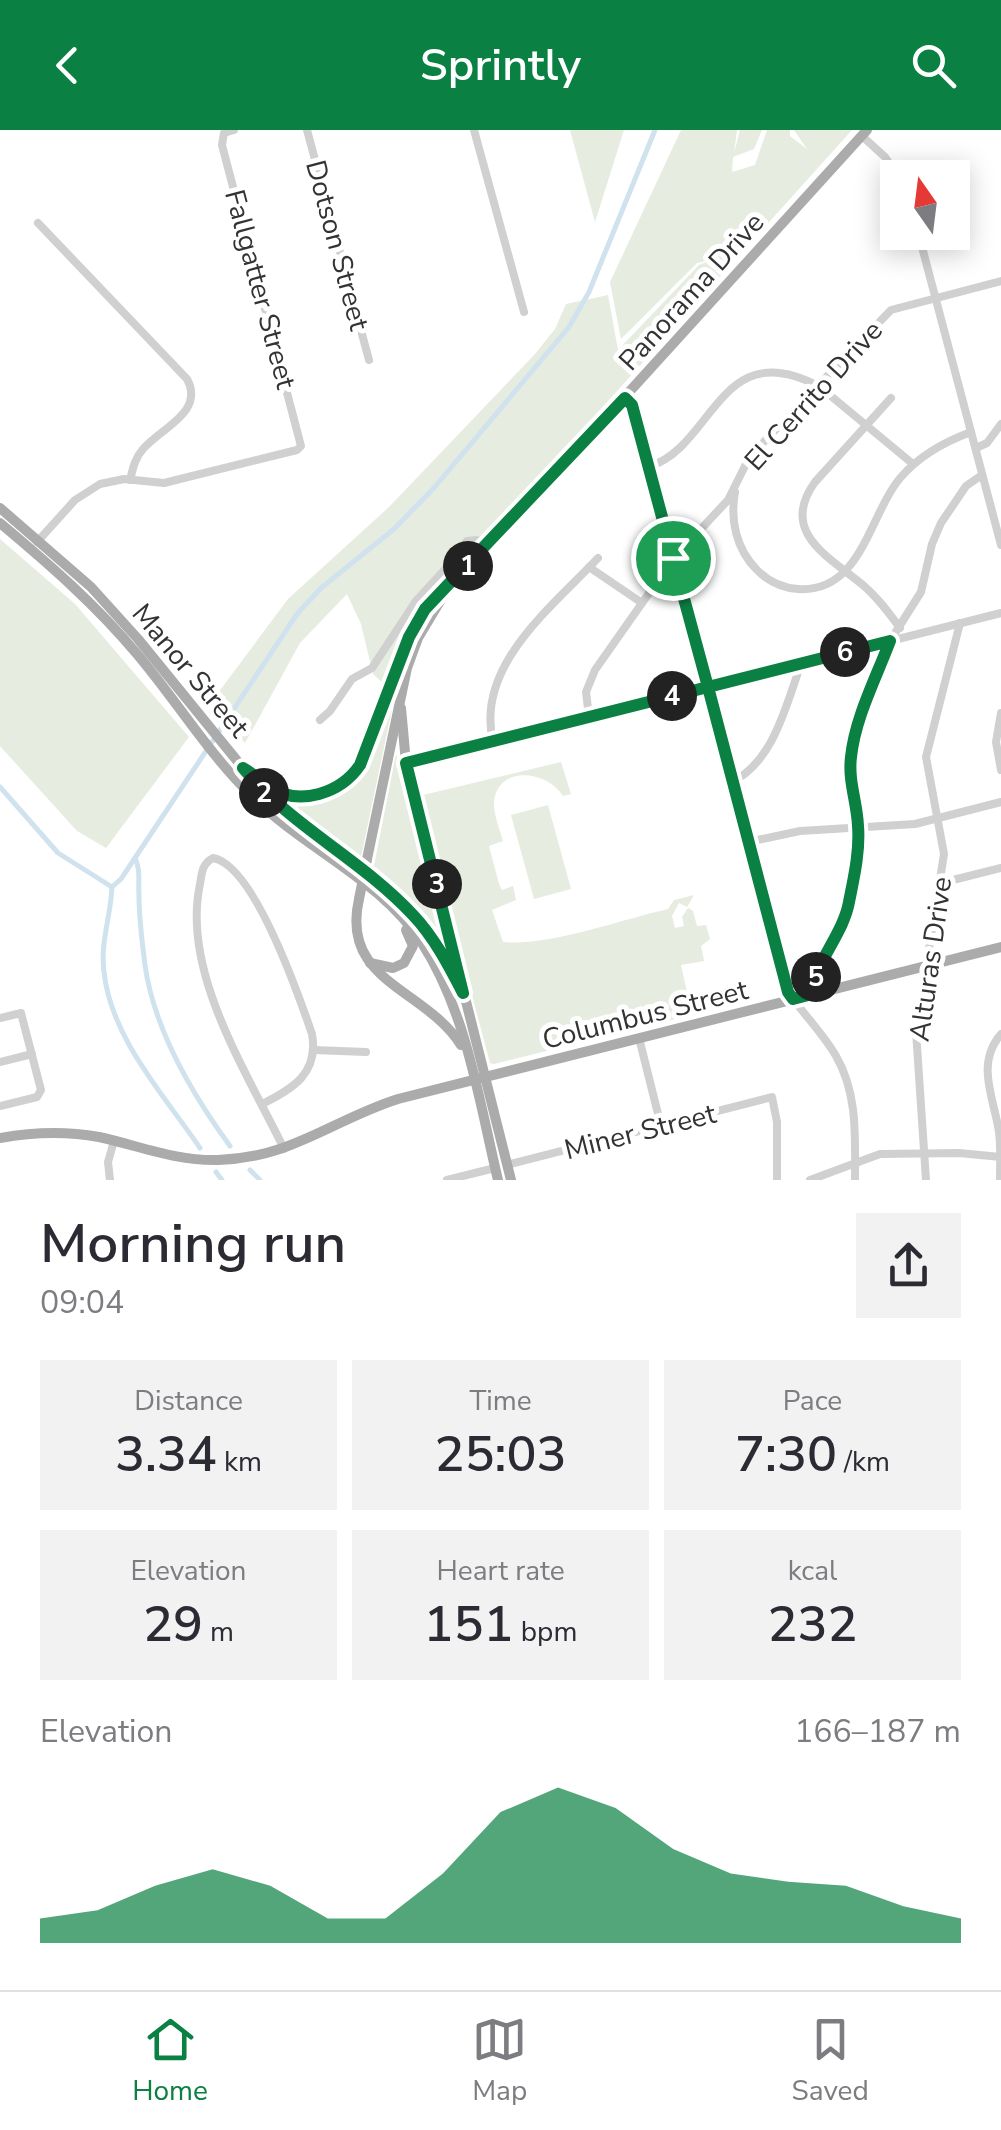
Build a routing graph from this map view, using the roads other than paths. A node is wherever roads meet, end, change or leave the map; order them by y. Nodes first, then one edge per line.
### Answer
1 (234, 130) edge
2 (306, 130) edge
3 (474, 130) edge
4 (865, 133) edge
5 (886, 160) edge
6 (38, 223) dead end
7 (923, 250) edge
8 (1001, 281) edge
9 (935, 298) junction
10 (524, 312) dead end
11 (369, 360) dead end
12 (820, 387) junction
13 (625, 398) junction
14 (891, 398) dead end
15 (866, 425) junction
16 (1000, 425) edge
17 (971, 432) junction
18 (976, 448) junction
19 (913, 464) junction
20 (648, 467) junction
21 (982, 475) junction
22 (130, 480) junction
23 (737, 483) junction
24 (0, 508) edge
25 (0, 524) edge
26 (35, 545) junction
27 (1001, 545) edge
28 (484, 549) junction
29 (598, 558) dead end
30 (673, 558) junction
31 (590, 566) junction
32 (846, 572) junction
33 (658, 580) junction
34 (680, 583) junction
35 (642, 603) junction
36 (1001, 613) edge
37 (960, 623) junction
38 (900, 628) junction
39 (890, 641) junction
40 (386, 645) junction
41 (376, 649) dead end
42 (801, 664) junction
43 (708, 687) junction
44 (400, 692) junction
45 (1001, 713) edge
46 (589, 717) junction
47 (320, 720) dead end
48 (493, 742) junction
49 (225, 755) junction
50 (406, 763) junction
51 (243, 768) junction
52 (1001, 770) edge
53 (732, 782) junction
54 (1001, 802) edge
55 (938, 818) junction
56 (858, 828) junction
57 (748, 842) junction
58 (1001, 868) edge
59 (941, 883) junction
60 (390, 906) junction
61 (1001, 947) edge
62 (369, 963) junction
63 (927, 966) junction
64 (463, 993) junction
65 (812, 994) junction
66 (793, 999) junction
67 (0, 1018) edge
68 (1001, 1034) edge
69 (639, 1038) junction
70 (314, 1050) junction
71 (366, 1052) dead end
72 (32, 1054) junction
73 (0, 1062) edge
74 (477, 1075) junction
75 (262, 1104) junction
76 (0, 1106) edge
77 (661, 1126) junction
78 (0, 1138) edge
79 (114, 1141) junction
80 (284, 1150) junction
81 (926, 1153) junction
82 (1001, 1157) edge
83 (855, 1161) junction
84 (502, 1166) junction
85 (779, 1179) edge
86 (110, 1180) edge
87 (447, 1180) edge
88 (498, 1180) edge
89 (511, 1180) edge
90 (763, 1180) edge
91 (810, 1180) edge
92 (855, 1180) edge
93 (926, 1180) edge
94 (1000, 1180) edge

1 - 22 street, Fallgatter Street
2 - 11 street, Dotson Street
3 - 10 street
4 - 5 street
4 - 13 main road, Panorama Drive
6 - 22 street
7 - 9 street
8 - 9 street, El Cerrito Drive
9 - 12 street, El Cerrito Drive
9 - 17 street
12 - 15 street
12 - 20 street
12 - 23 street, El Cerrito Drive
13 - 20 street
13 - 28 main road, Panorama Drive
14 - 15 street
15 - 19 street
15 - 32 street
16 - 18 street
17 - 18 street
17 - 19 street
18 - 21 street
19 - 32 street
20 - 30 street
21 - 27 street
21 - 38 street
22 - 26 street
23 - 30 street, El Cerrito Drive
23 - 32 street
24 - 26 main road, Manor Street
25 - 26 main road, Manor Street
26 - 49 main road, Manor Street
28 - 40 street
28 - 44 main road, Panorama Drive
28 - 51 main road
29 - 31 street
30 - 33 street, El Cerrito Drive
30 - 34 street
31 - 35 street
31 - 48 street
32 - 38 street
33 - 34 street
33 - 35 street, El Cerrito Drive
34 - 43 street
35 - 46 street, El Cerrito Drive
36 - 37 street
37 - 39 street
37 - 55 street, Alturas Drive
38 - 39 street
39 - 42 street
39 - 56 street
40 - 41 street
40 - 47 street
42 - 43 street
42 - 53 street
43 - 46 street
43 - 53 street
44 - 50 main road
44 - 62 main road, Panorama Drive, bridge
45 - 52 street
46 - 48 street
48 - 50 street
49 - 51 main road, Manor Street
49 - 60 main road, Manor Street
50 - 64 main road
51 - 64 main road, Manor Street
53 - 57 street
54 - 55 street
55 - 56 street
55 - 59 street, Alturas Drive
56 - 57 street
56 - 65 street
57 - 66 street
58 - 59 street
59 - 63 street, Alturas Drive
60 - 62 main road
60 - 74 main road, Manor Street
61 - 63 main road, Columbus Street
62 - 74 main road
63 - 65 main road, Columbus Street
63 - 81 street, Alturas Drive
64 - 74 main road
65 - 66 main road, Columbus Street
66 - 69 main road, Columbus Street
66 - 83 street
67 - 72 street
68 - 82 street
69 - 74 main road, Columbus Street
69 - 77 street
70 - 71 street
70 - 75 street
70 - 75 street
72 - 73 street
72 - 76 street
74 - 80 main road, Columbus Street
74 - 84 main road
75 - 80 street
77 - 84 street, Miner Street
77 - 85 street, Miner Street
78 - 79 main road, Columbus Street
79 - 80 main road, Columbus Street
79 - 86 street
81 - 82 street
81 - 83 street
81 - 93 street, Alturas Drive
82 - 94 street
83 - 91 street
83 - 92 street
84 - 87 street, Miner Street
84 - 88 main road
84 - 89 main road
85 - 90 street

